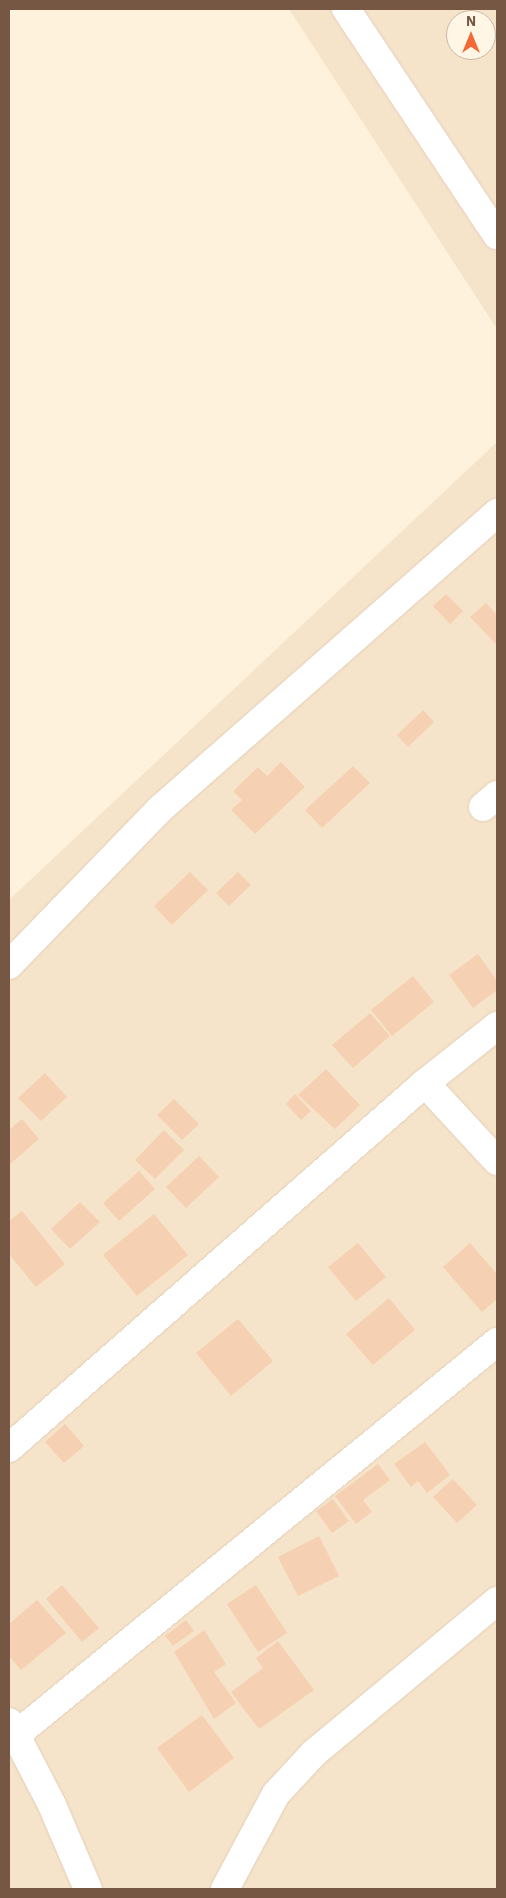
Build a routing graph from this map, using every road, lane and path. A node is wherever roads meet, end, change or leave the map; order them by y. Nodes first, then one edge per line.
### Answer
1 (346, 9) edge
2 (497, 235) edge
3 (497, 513) edge
4 (9, 965) edge
5 (497, 1026) edge
6 (425, 1083) junction
7 (497, 1161) edge
8 (497, 1342) edge
9 (9, 1448) edge
10 (497, 1601) edge
11 (13, 1728) edge
12 (88, 1889) edge
13 (225, 1889) edge

1 - 2 street
3 - 4 street
5 - 6 street
6 - 7 street
6 - 9 street
8 - 11 street
10 - 13 street
11 - 12 street

